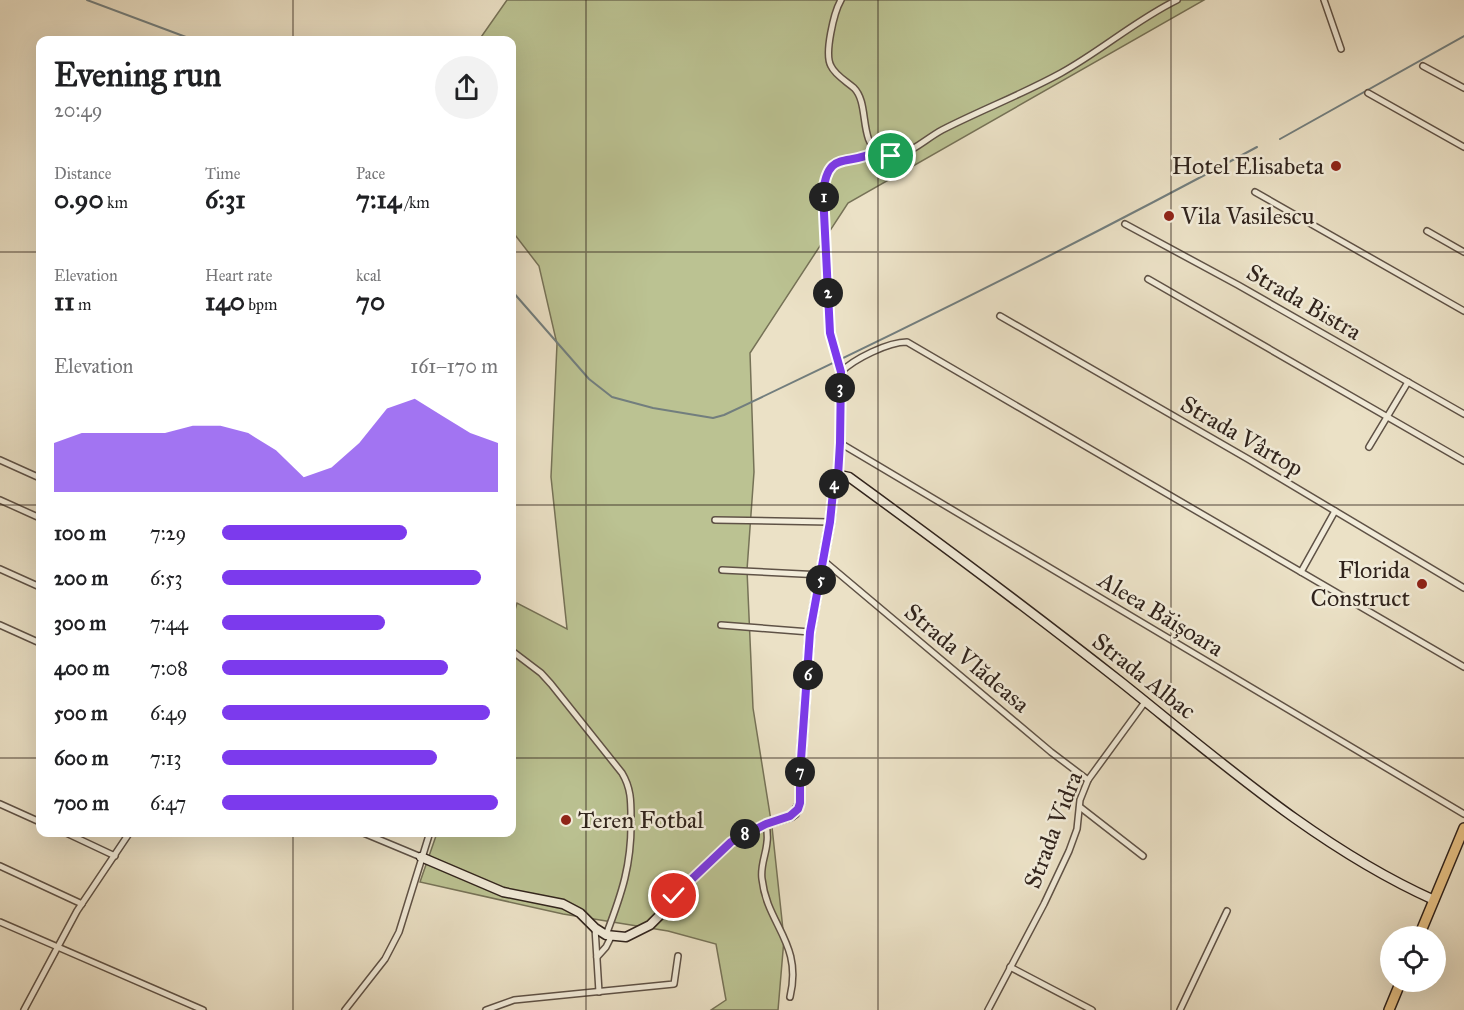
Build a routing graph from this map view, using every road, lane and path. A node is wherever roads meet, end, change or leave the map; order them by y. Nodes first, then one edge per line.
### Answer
1 (841, 0) edge
2 (1177, 0) edge
3 (1324, 0) edge
4 (1341, 49) dead end
5 (1424, 66) dead end
6 (1464, 88) edge
7 (1368, 93) dead end
8 (1464, 147) edge
9 (877, 151) junction
10 (1255, 192) dead end
11 (1125, 224) dead end
12 (1427, 231) dead end
13 (1464, 252) edge
14 (1148, 279) dead end
15 (1464, 311) edge
16 (1000, 316) dead end
17 (840, 370) junction
18 (1408, 382) junction
19 (1464, 414) edge
20 (1387, 417) junction
21 (840, 443) junction
22 (1369, 447) dead end
23 (0, 460) edge
24 (1464, 461) edge
25 (36, 476) edge
26 (838, 476) junction
27 (0, 500) edge
28 (1335, 511) junction
29 (36, 516) edge
30 (715, 520) dead end
31 (830, 522) junction
32 (824, 561) junction
33 (0, 569) edge
34 (722, 570) dead end
35 (1301, 572) junction
36 (822, 575) junction
37 (36, 585) edge
38 (1464, 588) edge
39 (0, 625) edge
40 (721, 625) dead end
41 (810, 632) junction
42 (36, 641) edge
43 (516, 654) edge
44 (1464, 667) edge
45 (1145, 702) junction
46 (1088, 780) junction
47 (0, 804) edge
48 (1080, 807) junction
49 (1464, 814) edge
50 (36, 820) edge
51 (766, 824) junction
52 (1464, 828) edge
53 (75, 837) edge
54 (127, 837) edge
55 (373, 837) edge
56 (428, 837) edge
57 (116, 856) junction
58 (1143, 856) dead end
59 (421, 857) junction
60 (0, 866) edge
61 (1434, 900) junction
62 (82, 904) junction
63 (1227, 911) dead end
64 (0, 922) edge
65 (1423, 926) edge
66 (596, 928) junction
67 (609, 936) junction
68 (57, 948) junction
69 (678, 956) dead end
70 (597, 957) junction
71 (1011, 967) junction
72 (599, 992) junction
73 (1396, 992) edge
74 (790, 997) dead end
75 (24, 1010) edge
76 (203, 1010) edge
77 (345, 1010) edge
78 (486, 1010) edge
79 (988, 1010) edge
80 (1092, 1010) edge
81 (1180, 1010) edge
82 (1389, 1010) edge

1 - 9 street
2 - 9 street
3 - 4 street
5 - 6 street
7 - 8 street
9 - 17 street
10 - 15 street
11 - 18 street, Strada Bistra
12 - 13 street
14 - 20 street
16 - 28 street, Strada Vârtop
17 - 21 street
17 - 35 street
18 - 19 street, Strada Bistra
18 - 20 street
20 - 22 street
20 - 24 street
21 - 26 street
21 - 49 street, Aleea Băișoara
23 - 25 street
26 - 31 street
26 - 45 street, Strada Albac
27 - 29 street
28 - 35 street
28 - 38 street, Strada Vârtop
30 - 31 street
31 - 32 street
32 - 36 street
32 - 46 street, Strada Vlădeasa
33 - 37 street
34 - 36 street
35 - 44 street
36 - 41 street
39 - 42 street
40 - 41 street
41 - 51 street
43 - 67 street
45 - 46 street, Strada Vidra
45 - 61 street, Strada Albac
46 - 48 street, Strada Vidra
47 - 50 street
48 - 58 street
48 - 71 street, Strada Vidra
51 - 67 street
51 - 74 street
52 - 61 main road
53 - 57 street
54 - 57 street
55 - 59 street
56 - 59 street
57 - 62 street
59 - 66 street
59 - 77 street
60 - 62 street
61 - 65 main road
62 - 68 street
63 - 81 street
64 - 68 street
66 - 67 street
66 - 70 street
67 - 70 street
68 - 75 street
68 - 76 street
69 - 72 street
70 - 72 street
71 - 79 street, Strada Vidra
71 - 80 street
72 - 78 street
73 - 82 main road

